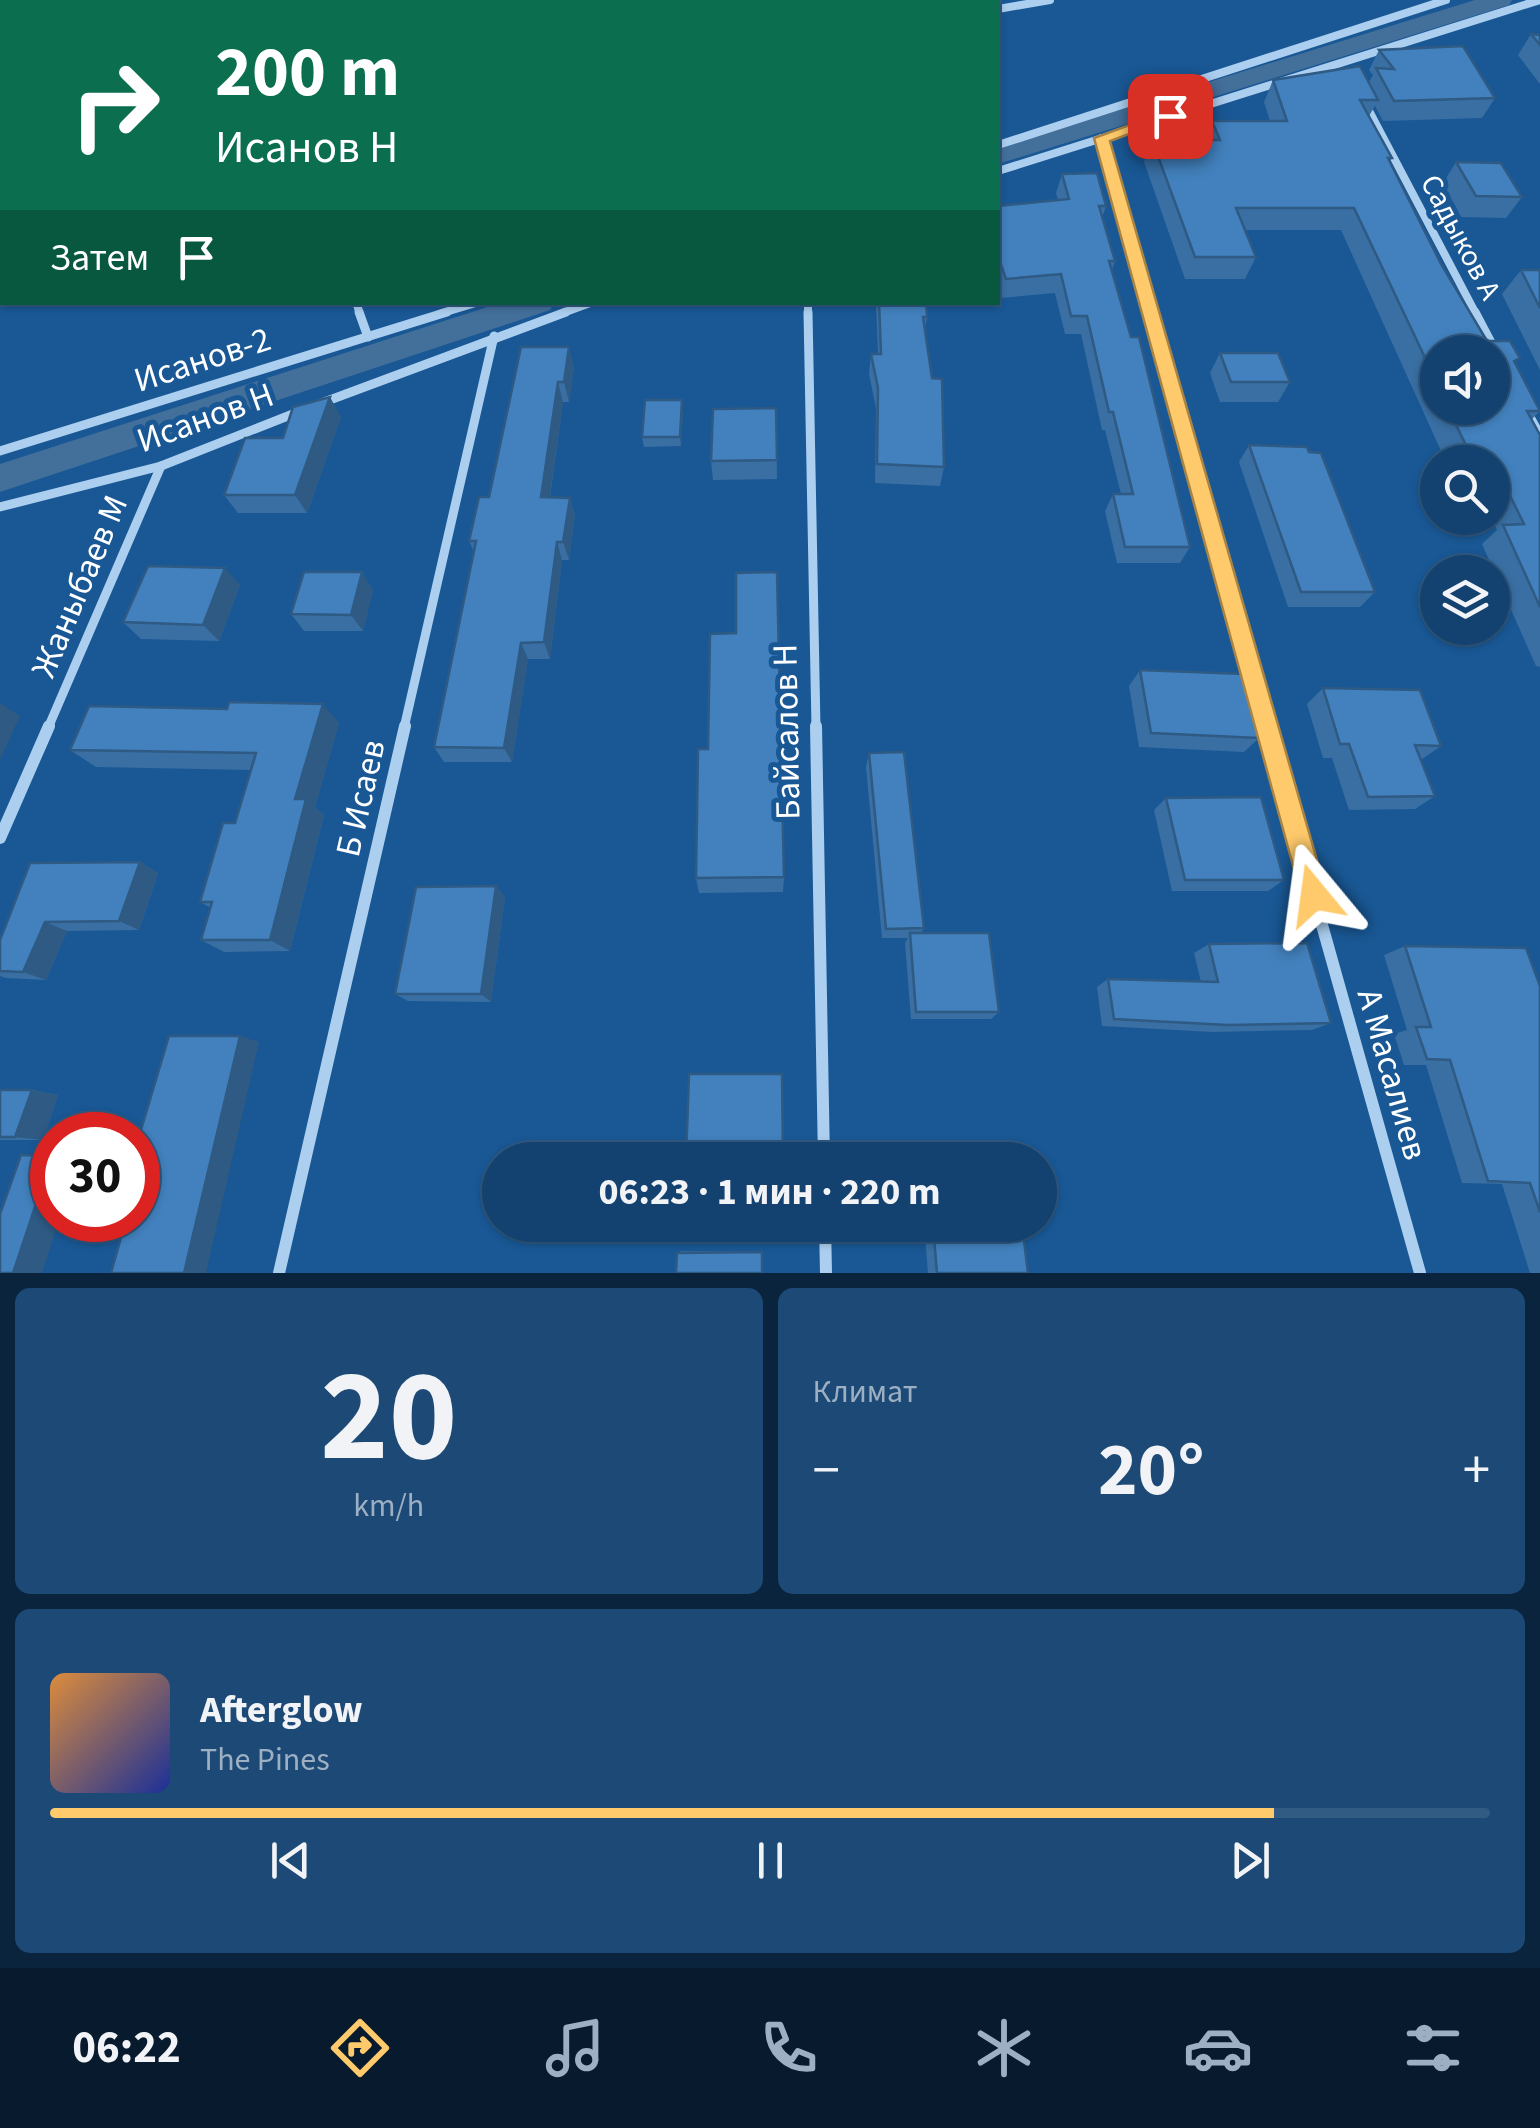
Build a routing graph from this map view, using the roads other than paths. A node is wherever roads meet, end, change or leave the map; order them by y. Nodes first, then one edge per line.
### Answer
1 (1050, 0) edge
2 (1446, 0) edge
3 (1540, 0) edge
4 (1000, 8) edge
5 (1342, 60) junction
6 (1351, 77) edge
7 (1360, 94) edge
8 (1102, 138) junction
9 (1000, 144) edge
10 (1000, 170) edge
11 (357, 305) edge
12 (469, 305) edge
13 (584, 305) edge
14 (808, 305) edge
15 (1487, 335) edge
16 (494, 336) junction
17 (368, 337) junction
18 (1522, 401) edge
19 (1540, 436) edge
20 (0, 452) edge
21 (161, 466) junction
22 (0, 508) edge
23 (0, 838) edge
24 (824, 1142) edge
25 (825, 1242) edge
26 (280, 1273) edge
27 (826, 1273) edge
28 (1420, 1273) edge

1 - 4 street
2 - 9 street
3 - 5 street
5 - 6 street
5 - 8 street
7 - 15 street, Садыков А
8 - 10 street
8 - 28 street, А Масалиев
11 - 17 street
12 - 17 street, Исанов-2
13 - 16 street, Исанов Н
14 - 24 street, Байсалов Н
16 - 21 street, Исанов Н
16 - 26 street, Б Исаев
17 - 20 street, Исанов-2
18 - 19 street
21 - 22 street, Исанов Н
21 - 23 street, Жаныбаев М
25 - 27 street

